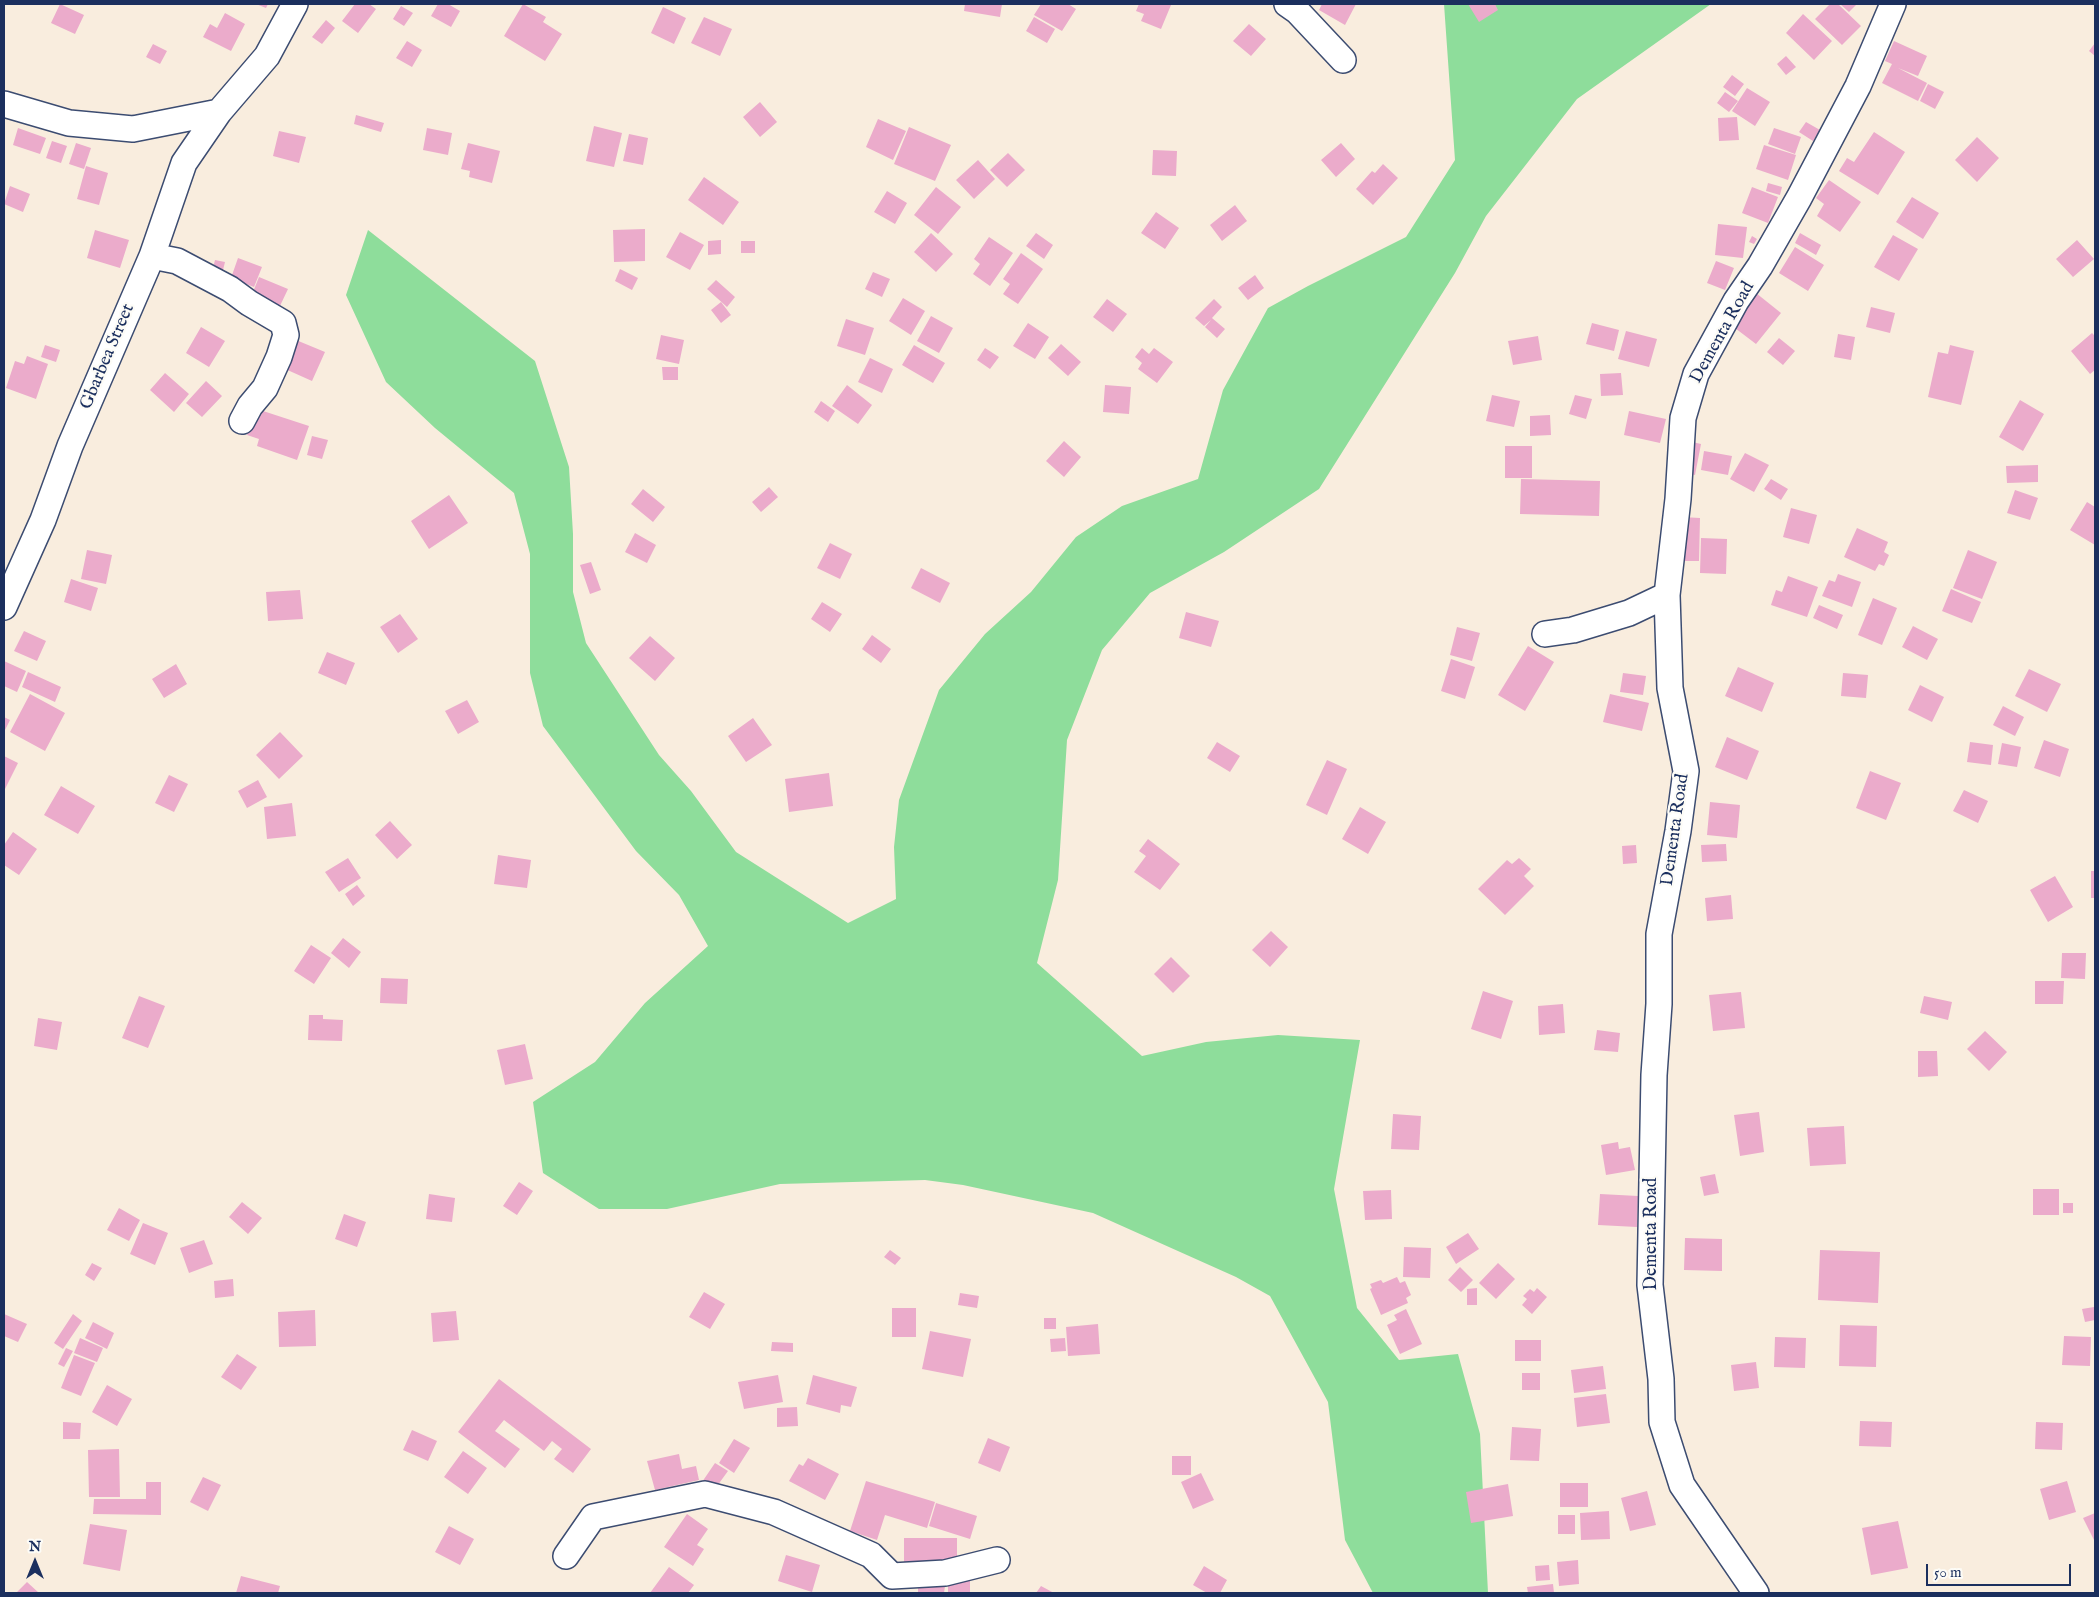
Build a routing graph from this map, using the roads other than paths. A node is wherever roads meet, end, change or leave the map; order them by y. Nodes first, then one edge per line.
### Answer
1 (295, 4) edge
2 (1287, 4) edge
3 (1892, 4) edge
4 (1343, 60) dead end
5 (4, 104) edge
6 (220, 112) junction
7 (152, 256) junction
8 (242, 421) dead end
9 (1666, 595) junction
10 (5, 602) edge
11 (1545, 634) dead end
12 (566, 1556) dead end
13 (997, 1560) dead end
14 (1756, 1593) edge

1 - 6 street, Gbarbea Street
2 - 4 street
3 - 9 street, Dementa Road
5 - 6 street
6 - 7 street, Gbarbea Street
7 - 8 street
7 - 10 street, Gbarbea Street
9 - 11 street
9 - 14 street, Dementa Road
12 - 13 street

